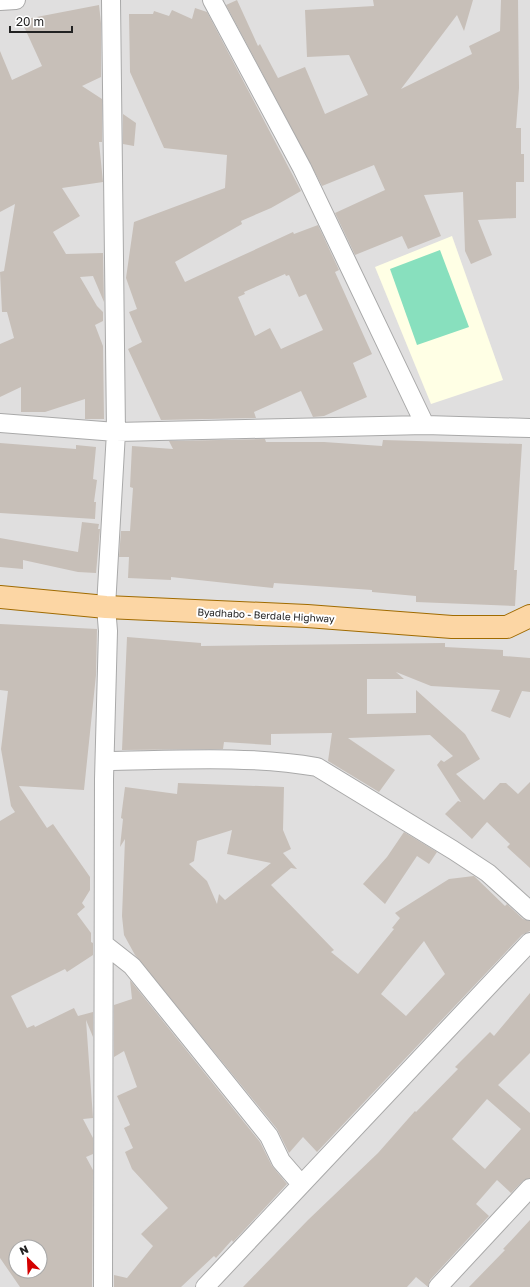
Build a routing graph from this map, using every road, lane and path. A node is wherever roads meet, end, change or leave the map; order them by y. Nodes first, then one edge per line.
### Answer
1 (16, 0) edge
2 (111, 0) edge
3 (212, 0) edge
4 (0, 1) edge
5 (0, 423) edge
6 (425, 425) junction
7 (530, 428) edge
8 (116, 432) junction
9 (0, 597) edge
10 (106, 607) junction
11 (530, 616) edge
12 (105, 761) junction
13 (530, 911) edge
14 (530, 942) edge
15 (104, 944) junction
16 (301, 1184) junction
17 (530, 1188) edge
18 (104, 1287) edge
19 (205, 1287) edge
20 (438, 1287) edge

1 - 4 street
2 - 8 street
3 - 6 street
5 - 8 street
6 - 7 street
6 - 8 street
8 - 10 street
9 - 10 main road, Byadhabo - Berdale Highway
10 - 11 main road, Byadhabo - Berdale Highway
10 - 12 street
12 - 13 street
12 - 15 street
14 - 16 street
15 - 16 street
15 - 18 street
16 - 19 street
17 - 20 street

